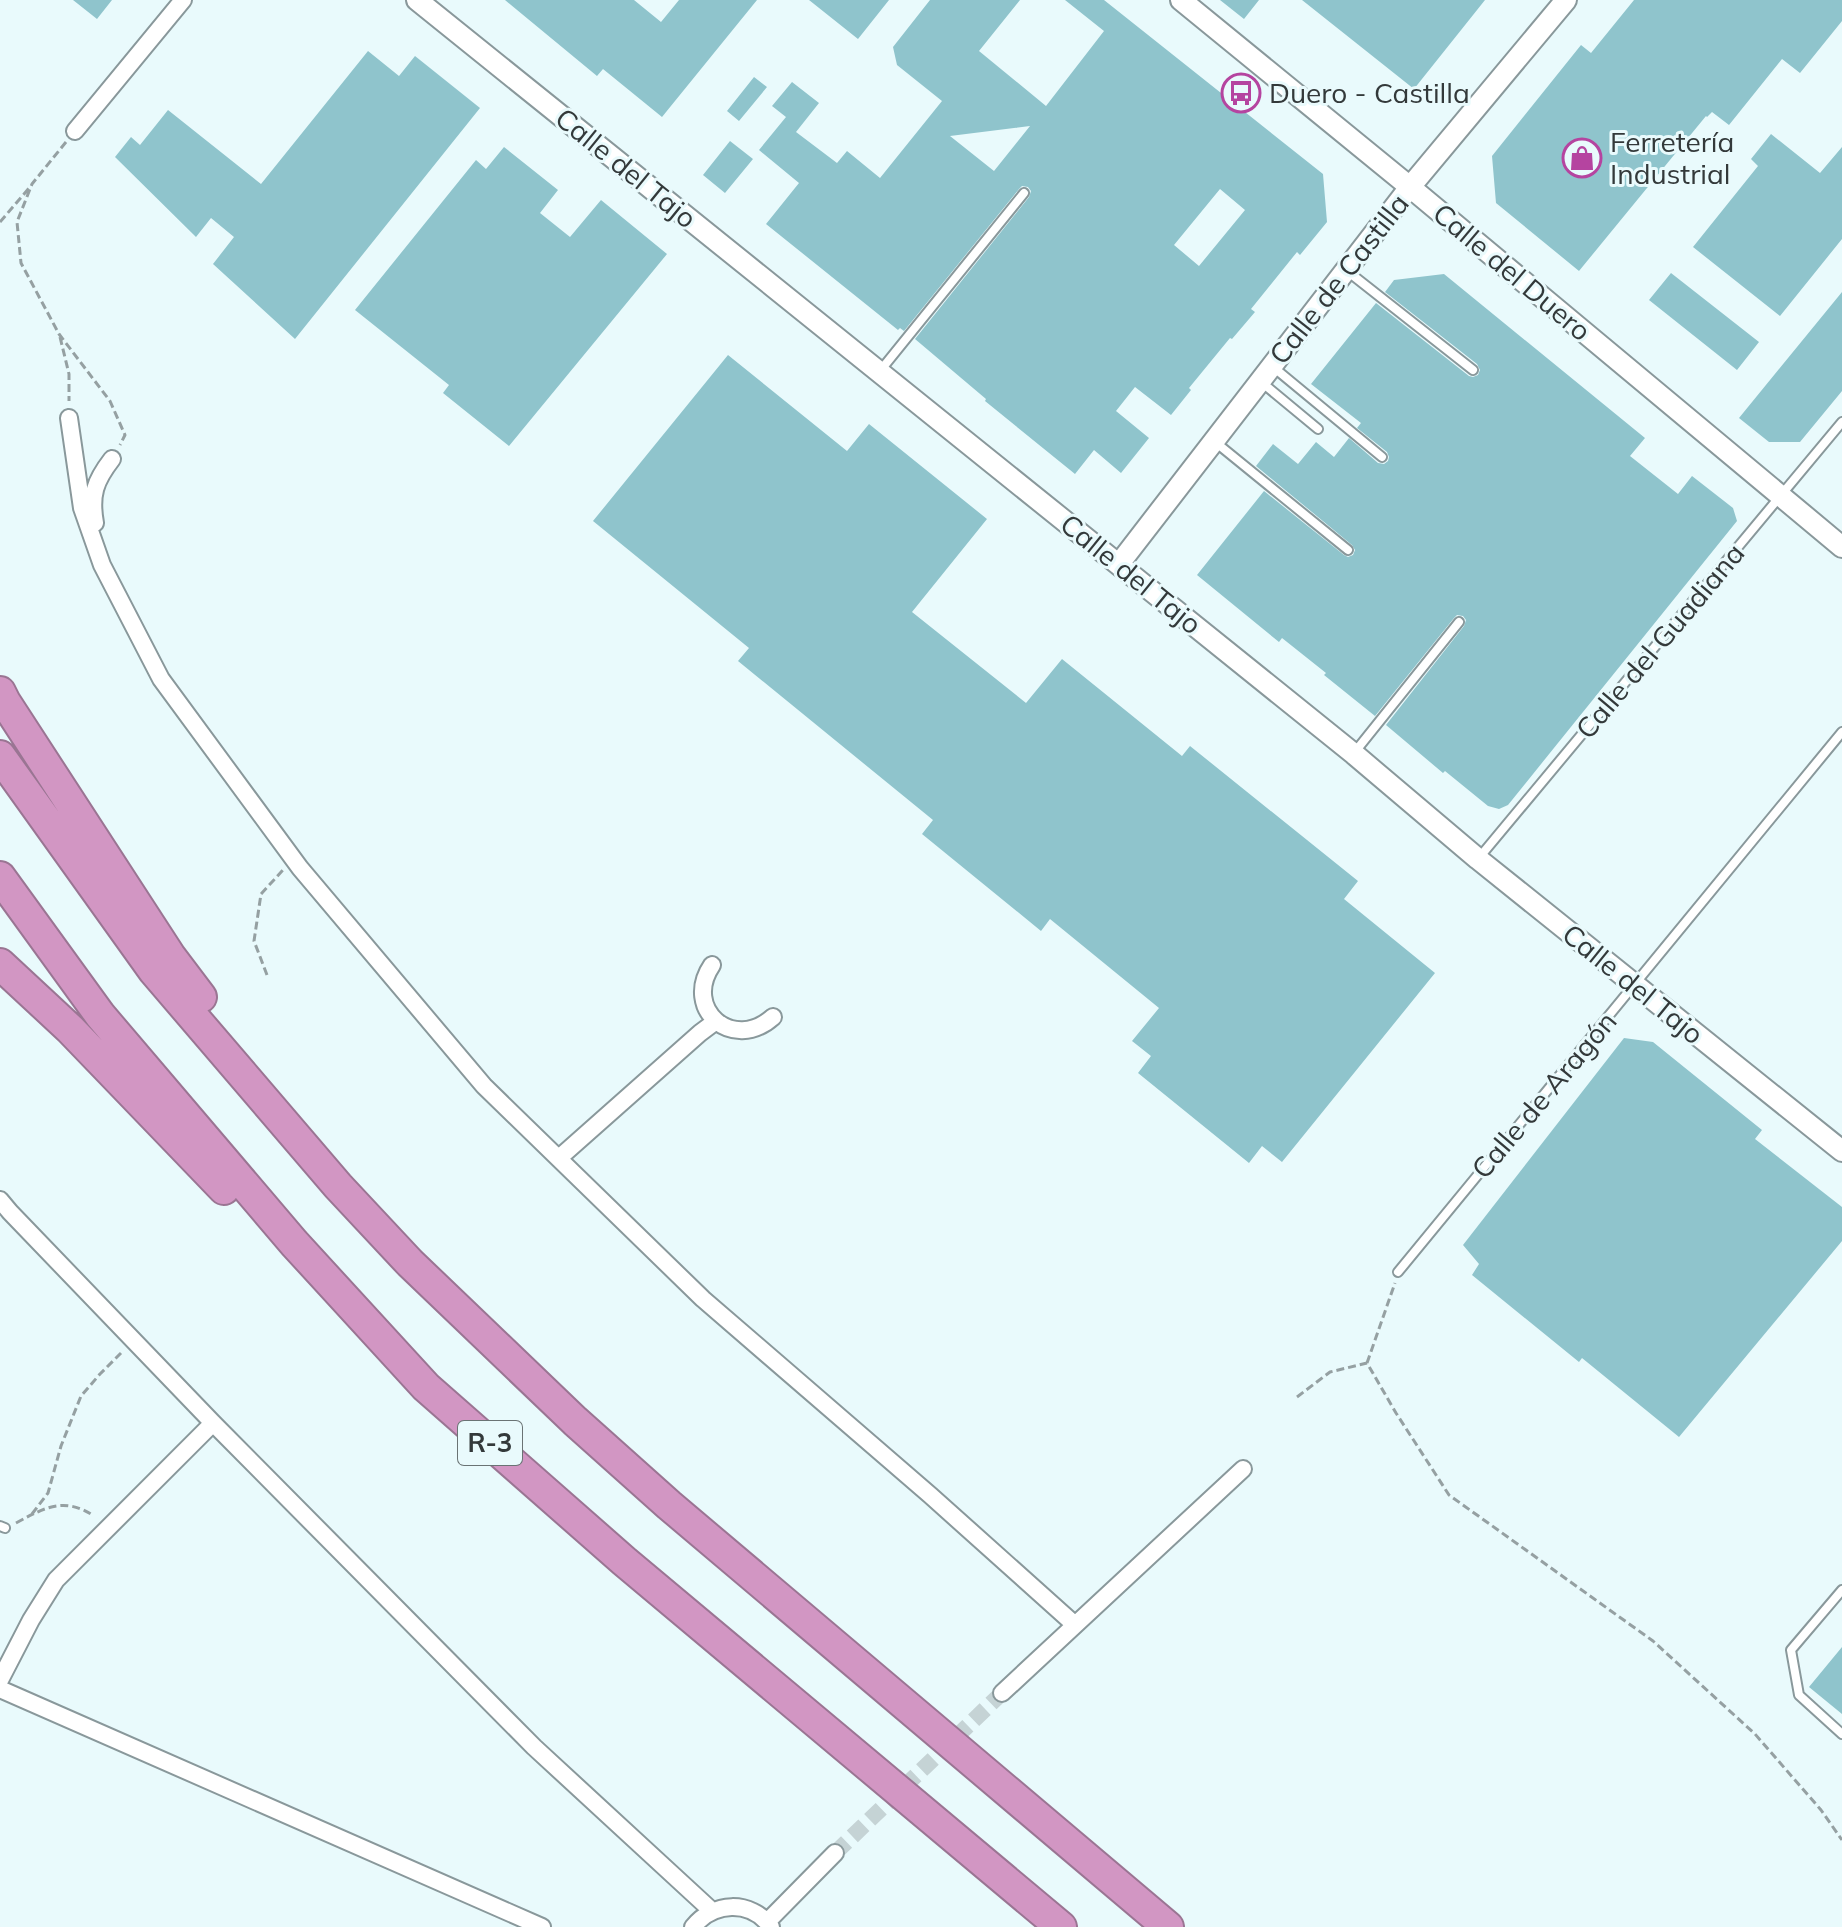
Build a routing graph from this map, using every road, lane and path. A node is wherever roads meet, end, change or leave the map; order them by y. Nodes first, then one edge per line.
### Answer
1 (183, 0) edge
2 (417, 0) edge
3 (1181, 0) edge
4 (1566, 0) edge
5 (75, 131) joint
6 (32, 184) junction
7 (1410, 187) junction
8 (1024, 193) dead end
9 (0, 222) edge
10 (1346, 270) junction
11 (59, 334) junction
12 (1473, 370) dead end
13 (879, 371) junction
14 (1266, 373) junction
15 (69, 418) joint
16 (1842, 422) edge
17 (1318, 429) dead end
18 (1214, 441) junction
19 (1382, 457) dead end
20 (112, 459) joint
21 (1780, 497) junction
22 (1842, 547) edge
23 (1348, 550) dead end
24 (1119, 564) junction
25 (102, 565) junction
26 (1459, 622) dead end
27 (0, 692) edge
28 (1842, 732) edge
29 (1354, 754) junction
30 (0, 756) edge
31 (293, 858) junction
32 (1478, 859) junction
33 (0, 877) edge
34 (0, 964) edge
35 (712, 965) dead end
36 (267, 975) dead end
37 (1635, 985) junction
38 (773, 1017) dead end
39 (716, 1021) junction
40 (1842, 1151) edge
41 (559, 1158) junction
42 (0, 1200) edge
43 (1398, 1272) joint
44 (133, 1340) junction
45 (1367, 1363) junction
46 (426, 1387) junction
47 (1297, 1397) dead end
48 (575, 1421) junction
49 (213, 1423) junction
50 (1243, 1469) dead end
51 (32, 1514) junction
52 (3, 1527) edge
53 (110, 1527) junction
54 (1842, 1590) edge
55 (1074, 1624) junction
56 (0, 1680) edge
57 (0, 1689) edge
58 (1002, 1693) tunnel mouth
59 (1842, 1734) edge
60 (1842, 1840) edge
61 (835, 1853) tunnel mouth
62 (712, 1911) junction
63 (769, 1924) edge
64 (542, 1927) edge
65 (693, 1927) edge
66 (1061, 1927) edge
67 (1168, 1927) edge

1 - 5 street
2 - 13 street, Calle del Tajo
3 - 7 street, Calle del Duero
4 - 7 street, Calle de Castilla
5 - 6 path
6 - 9 path
6 - 11 path
7 - 10 street, Calle de Castilla
7 - 21 street, Calle del Duero
8 - 13 lane
10 - 12 lane
10 - 14 street, Calle de Castilla
11 - 15 path
11 - 20 path
13 - 24 street, Calle del Tajo
14 - 17 lane
14 - 18 street, Calle de Castilla
14 - 19 lane
15 - 25 street
16 - 21 lane, Calle del Guadiana
18 - 23 lane
18 - 24 street, Calle de Castilla
20 - 25 street
21 - 22 street, Calle del Duero
21 - 32 lane, Calle del Guadiana
24 - 29 street, Calle del Tajo
25 - 31 street
26 - 29 lane
27 - 48 highway
28 - 37 lane, Calle de Aragón
29 - 32 street, Calle del Tajo
30 - 48 highway, R-3
31 - 36 path
31 - 41 street
32 - 37 street, Calle del Tajo
33 - 46 highway, R-3
34 - 46 highway
35 - 39 street
37 - 40 street, Calle del Tajo
37 - 43 lane, Calle de Aragón
38 - 39 street
39 - 41 street
41 - 55 street
42 - 44 street
43 - 45 path
44 - 49 street
44 - 51 path
45 - 47 path
45 - 60 path
46 - 66 highway, R-3
48 - 67 highway, R-3
49 - 53 street
49 - 62 street
50 - 55 street
51 - 52 path
51 - 53 path
53 - 56 street
54 - 59 lane
55 - 58 street
57 - 64 street
61 - 63 street
62 - 63 street
62 - 65 street

